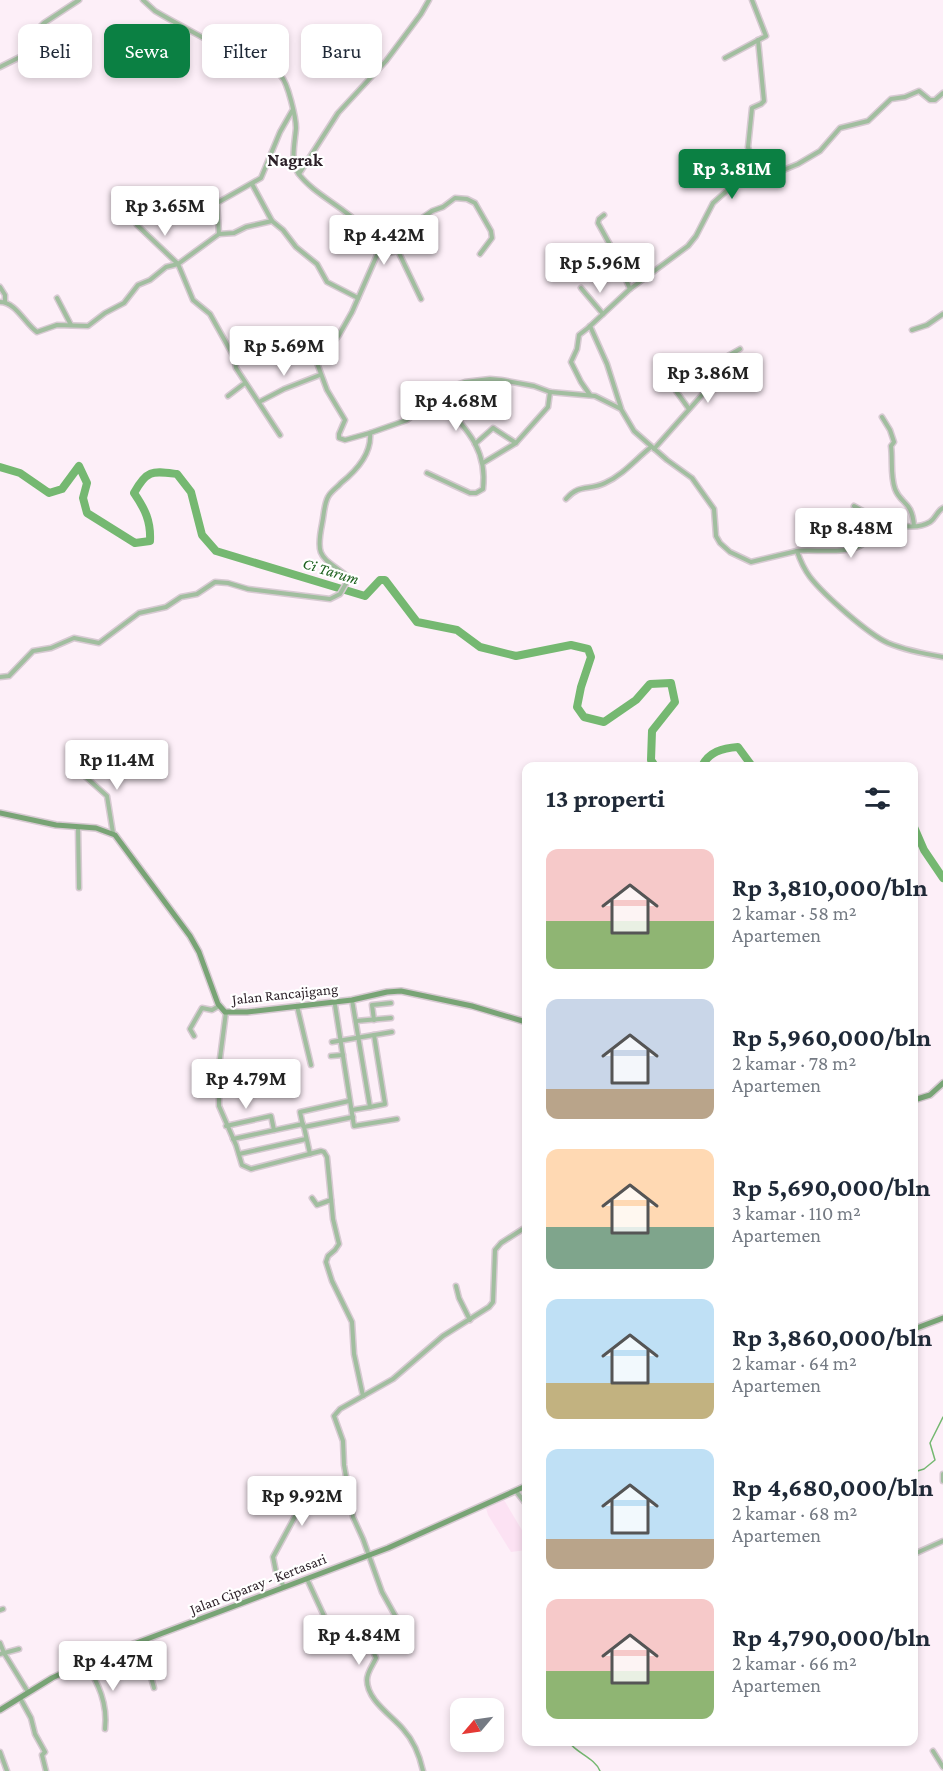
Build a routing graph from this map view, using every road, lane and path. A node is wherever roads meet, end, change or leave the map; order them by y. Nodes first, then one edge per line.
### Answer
1 (79, 0) edge
2 (142, 0) edge
3 (429, 0) edge
4 (752, 0) edge
5 (758, 40) junction
6 (725, 58) dead end
7 (0, 67) edge
8 (943, 93) edge
9 (292, 111) junction
10 (299, 174) junction
11 (757, 174) junction
12 (252, 184) junction
13 (604, 215) dead end
14 (272, 221) junction
15 (138, 225) dead end
16 (219, 234) junction
17 (398, 251) junction
18 (480, 254) dead end
19 (377, 255) junction
20 (178, 264) junction
21 (0, 287) edge
22 (581, 288) dead end
23 (630, 289) junction
24 (57, 298) dead end
25 (358, 298) junction
26 (421, 299) dead end
27 (3, 302) edge
28 (603, 314) junction
29 (942, 315) edge
30 (71, 325) junction
31 (590, 326) junction
32 (912, 330) dead end
33 (740, 350) dead end
34 (720, 362) junction
35 (320, 375) junction
36 (245, 383) junction
37 (550, 392) junction
38 (590, 395) junction
39 (228, 396) dead end
40 (437, 396) junction
41 (259, 402) junction
42 (621, 409) junction
43 (689, 409) junction
44 (882, 417) dead end
45 (370, 433) junction
46 (280, 435) dead end
47 (516, 443) junction
48 (475, 444) junction
49 (652, 448) junction
50 (483, 463) junction
51 (427, 473) dead end
52 (566, 499) dead end
53 (854, 506) dead end
54 (943, 508) edge
55 (878, 520) junction
56 (914, 526) junction
57 (797, 551) junction
58 (943, 657) edge
59 (0, 677) edge
60 (79, 771) dead end
61 (0, 813) edge
62 (78, 827) junction
63 (113, 833) junction
64 (79, 888) dead end
65 (352, 1000) junction
66 (391, 1003) dead end
67 (297, 1005) junction
68 (335, 1005) dead end
69 (219, 1006) junction
70 (226, 1012) junction
71 (391, 1018) dead end
72 (374, 1020) junction
73 (356, 1021) junction
74 (522, 1021) edge
75 (338, 1024) junction
76 (330, 1026) dead end
77 (392, 1032) dead end
78 (374, 1035) junction
79 (194, 1036) dead end
80 (358, 1038) junction
81 (341, 1040) junction
82 (332, 1042) dead end
83 (343, 1054) junction
84 (331, 1056) dead end
85 (310, 1065) dead end
86 (943, 1083) edge
87 (918, 1099) edge
88 (350, 1101) junction
89 (385, 1104) junction
90 (391, 1104) dead end
91 (370, 1107) junction
92 (352, 1110) junction
93 (353, 1117) junction
94 (397, 1119) dead end
95 (226, 1126) junction
96 (303, 1126) junction
97 (274, 1130) junction
98 (233, 1139) junction
99 (306, 1139) junction
100 (239, 1154) junction
101 (309, 1154) junction
102 (312, 1198) dead end
103 (331, 1200) junction
104 (522, 1230) edge
105 (456, 1286) dead end
106 (943, 1318) edge
107 (470, 1320) junction
108 (918, 1327) edge
109 (363, 1396) junction
110 (943, 1473) edge
111 (347, 1481) junction
112 (943, 1481) edge
113 (522, 1488) edge
114 (516, 1491) junction
115 (522, 1499) edge
116 (943, 1540) edge
117 (918, 1552) edge
118 (369, 1556) junction
119 (307, 1580) junction
120 (284, 1588) junction
121 (397, 1619) dead end
122 (141, 1641) junction
123 (0, 1643) edge
124 (19, 1649) dead end
125 (2, 1654) edge
126 (86, 1662) junction
127 (154, 1688) dead end
128 (28, 1692) junction
129 (20, 1697) junction
130 (0, 1710) edge
131 (105, 1729) dead end
132 (933, 1751) dead end
133 (0, 1752) edge
134 (943, 1767) edge
135 (7, 1771) edge
136 (46, 1771) edge
137 (423, 1771) edge

1 - 7 street
2 - 9 street
3 - 10 street
4 - 5 street
5 - 6 street
5 - 11 street
8 - 11 street
9 - 10 street
9 - 12 street
10 - 19 street
11 - 23 street
12 - 14 street
12 - 16 street
13 - 23 street
14 - 16 street
14 - 25 street
15 - 20 street
16 - 20 street
17 - 18 street
17 - 19 street
17 - 26 street
19 - 25 street
20 - 30 street
20 - 36 street
21 - 27 street
22 - 28 street
23 - 28 street
24 - 30 street
25 - 35 street
27 - 30 street
28 - 31 street
29 - 32 street
31 - 38 street
31 - 42 street
33 - 34 street
34 - 43 street
34 - 43 street
35 - 41 street
35 - 45 street
36 - 39 street
36 - 41 street
37 - 38 street
37 - 40 street
37 - 47 street
38 - 42 street
40 - 45 street
40 - 48 street
41 - 46 street
42 - 49 street
43 - 49 street
44 - 56 street
45 - 59 street
47 - 48 street
47 - 50 street
48 - 50 street
49 - 52 street
49 - 57 street
50 - 51 street
53 - 55 street
54 - 56 street
55 - 56 street
55 - 57 street
57 - 58 street
60 - 63 street
61 - 62 main road
62 - 63 main road
62 - 64 street
63 - 69 main road, Jalan Rancajigang
65 - 67 main road, Jalan Rancajigang
65 - 73 street
65 - 74 main road, Jalan Rancajigang
66 - 72 street
67 - 70 main road, Jalan Rancajigang
67 - 85 street
68 - 75 street
69 - 70 main road, Jalan Rancajigang
69 - 79 street
70 - 95 street
71 - 72 street
72 - 73 street
73 - 80 street
75 - 76 street
75 - 81 street
77 - 78 street
78 - 80 street
78 - 89 street
80 - 81 street
80 - 91 street
81 - 82 street
81 - 83 street
83 - 84 street
83 - 88 street
86 - 87 main road
88 - 92 street
88 - 96 street
89 - 90 street
89 - 91 street
91 - 92 street
92 - 93 street
93 - 94 street
93 - 96 street
95 - 97 street
95 - 98 street
96 - 97 street
96 - 99 street
97 - 98 street
98 - 100 street
99 - 100 street
99 - 101 street
100 - 101 street
101 - 103 street
102 - 103 street
103 - 109 street
104 - 107 street
105 - 107 street
106 - 108 main road
107 - 109 street
109 - 111 street
110 - 112 street
111 - 118 street
111 - 120 street
113 - 114 main road, Jalan Ciparay - Kertasari
114 - 115 street
114 - 118 main road, Jalan Ciparay - Kertasari
116 - 117 street
118 - 119 main road, Jalan Ciparay - Kertasari
118 - 121 street
119 - 120 main road, Jalan Ciparay - Kertasari
119 - 137 street
120 - 122 main road, Jalan Ciparay - Kertasari
122 - 126 main road, Jalan Ciparay - Kertasari
122 - 127 street
123 - 125 street
124 - 125 street
125 - 128 street
126 - 128 main road, Jalan Ciparay - Kertasari
126 - 131 street
128 - 129 main road, Jalan Ciparay - Kertasari
129 - 130 main road, Jalan Ciparay - Kertasari
129 - 136 street
132 - 134 street
133 - 135 street

